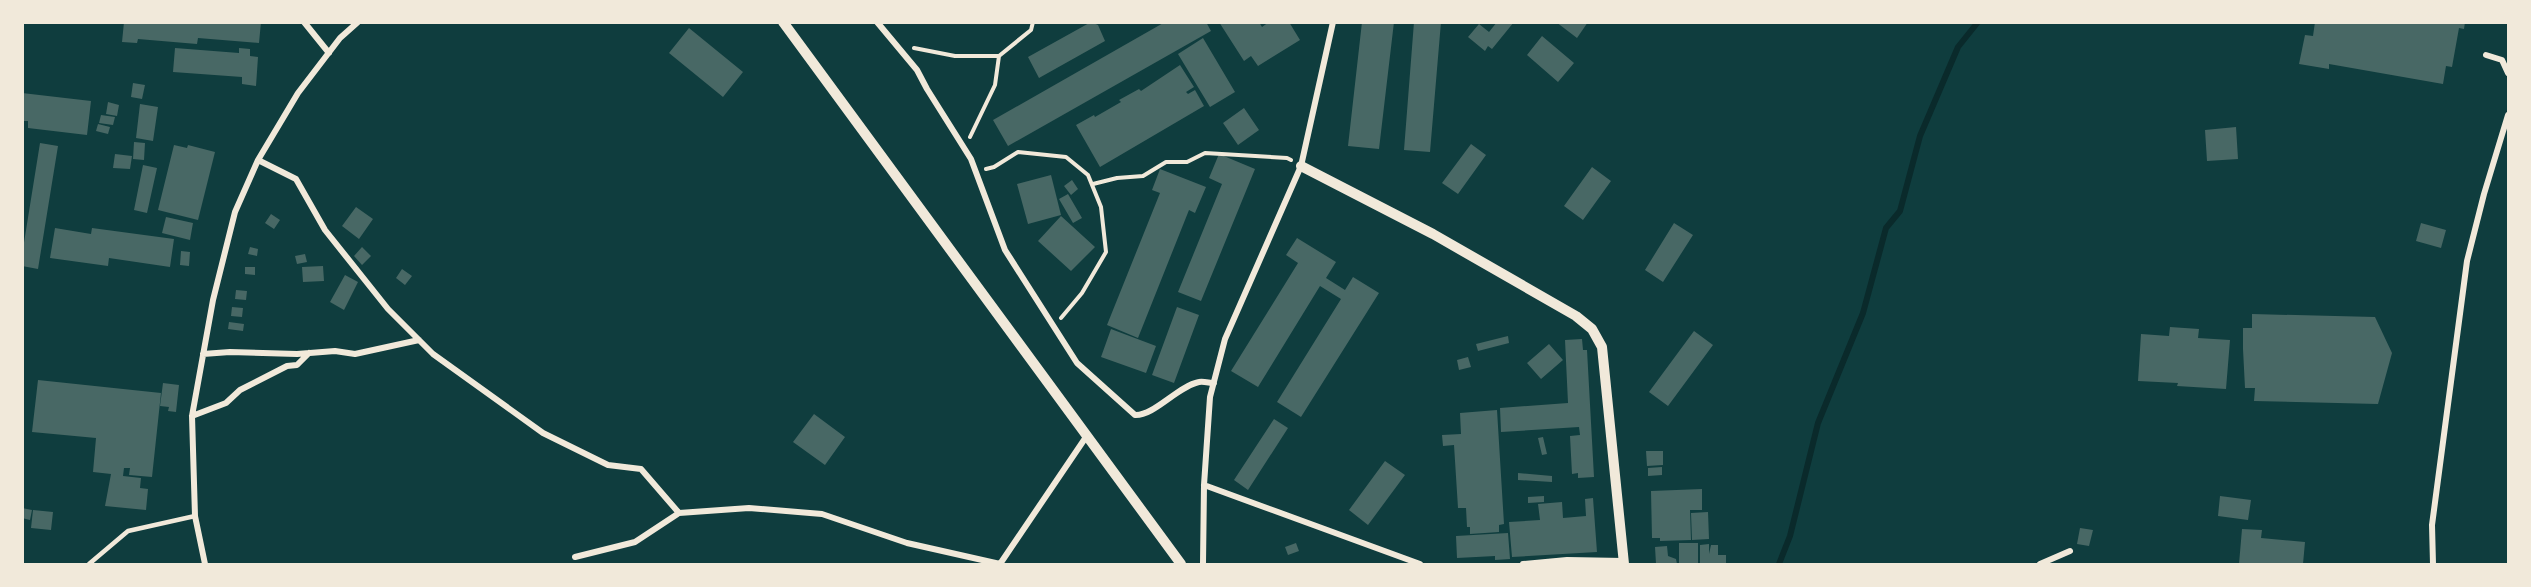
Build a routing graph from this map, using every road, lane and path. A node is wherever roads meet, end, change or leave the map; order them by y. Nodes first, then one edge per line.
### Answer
1 (304, 22) edge
2 (358, 22) edge
3 (783, 22) edge
4 (877, 22) edge
5 (1034, 22) edge
6 (1333, 22) edge
7 (896, 44) junction
8 (329, 53) junction
9 (2486, 55) dead end
10 (999, 57) junction
11 (2508, 74) edge
12 (2508, 115) edge
13 (964, 148) junction
14 (258, 160) junction
15 (1301, 166) junction
16 (976, 172) junction
17 (1093, 184) junction
18 (1054, 325) junction
19 (419, 340) junction
20 (309, 353) junction
21 (203, 354) junction
22 (1214, 383) junction
23 (192, 416) junction
24 (1086, 437) junction
25 (1204, 485) junction
26 (679, 513) junction
27 (195, 516) junction
28 (2070, 551) dead end
29 (575, 557) dead end
30 (1624, 563) edge
31 (89, 564) edge
32 (205, 564) edge
33 (1000, 564) edge
34 (1181, 564) edge
35 (1203, 564) edge
36 (1417, 564) edge
37 (1524, 564) edge
38 (2040, 564) edge
39 (2433, 564) edge

1 - 8 street
2 - 8 street
3 - 24 street
4 - 7 street
5 - 10 path
6 - 15 street
7 - 10 path
7 - 13 street
8 - 14 street
9 - 11 street
10 - 13 path
12 - 39 street
13 - 16 street
14 - 19 street
14 - 21 street
15 - 17 path
15 - 22 street
15 - 30 street
16 - 17 path
16 - 18 street
17 - 18 path
18 - 22 street
19 - 20 street
19 - 26 street
20 - 21 street
20 - 23 street
21 - 23 street
22 - 25 street
23 - 27 street
24 - 33 street
24 - 34 street
25 - 35 street
25 - 36 street
26 - 29 street
26 - 33 street
27 - 31 lane
27 - 32 street
28 - 38 street
30 - 37 street

